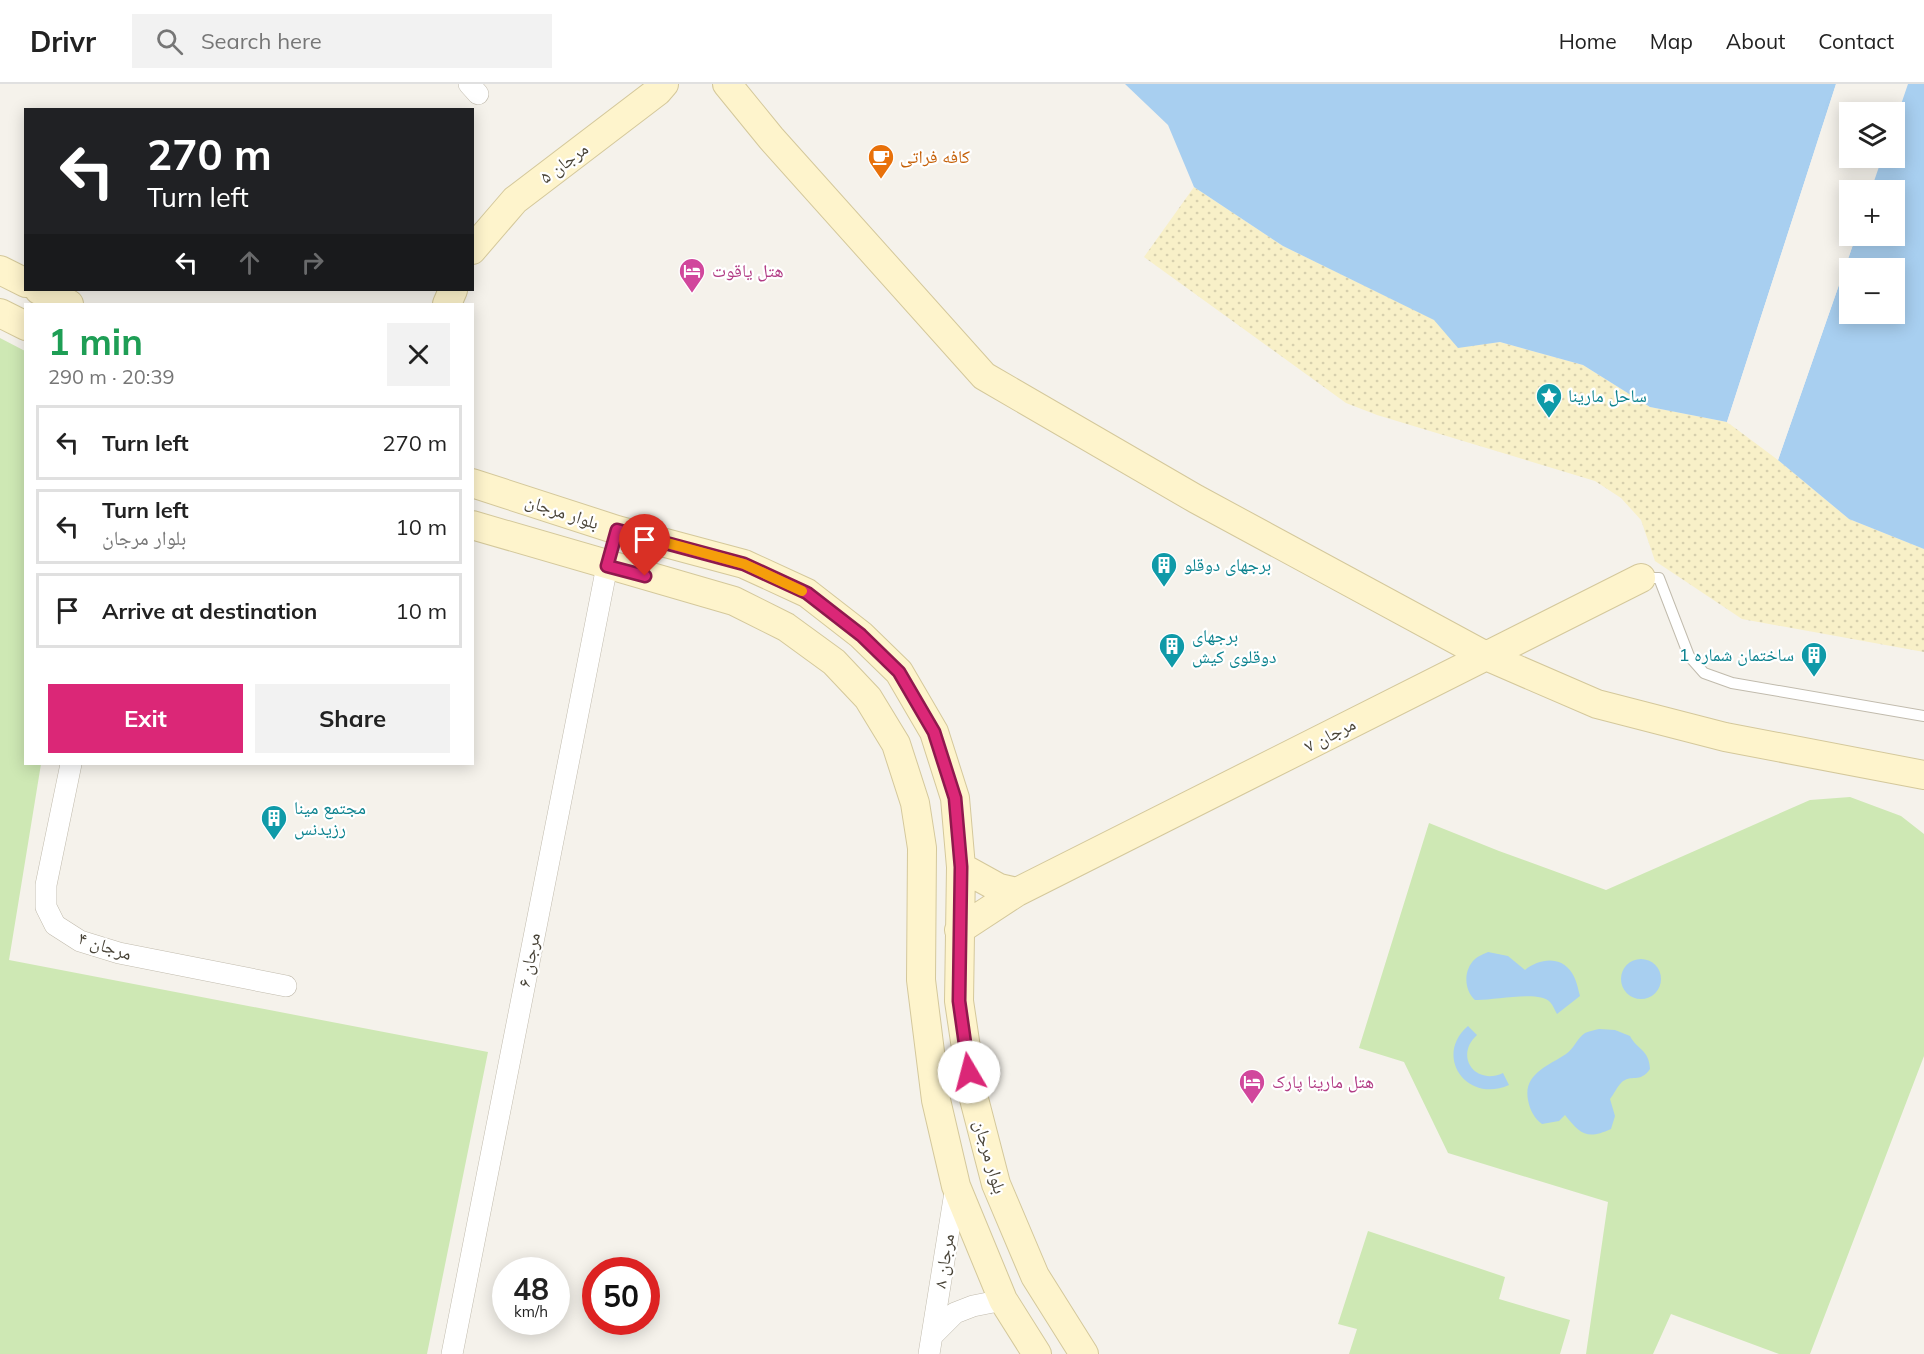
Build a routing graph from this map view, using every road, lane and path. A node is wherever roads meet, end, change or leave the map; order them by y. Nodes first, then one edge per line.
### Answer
1 (664, 84) edge
2 (727, 84) edge
3 (474, 248) edge
4 (0, 270) edge
5 (24, 282) edge
6 (41, 291) edge
7 (67, 303) edge
8 (0, 313) edge
9 (24, 325) edge
10 (474, 484) edge
11 (474, 526) edge
12 (617, 530) junction
13 (607, 566) junction
14 (1641, 578) joint
15 (1486, 656) junction
16 (1924, 717) edge
17 (71, 765) edge
18 (1924, 775) edge
19 (961, 867) junction
20 (1017, 892) junction
21 (959, 930) junction
22 (286, 986) dead end
23 (956, 1186) junction
24 (1003, 1300) junction
25 (931, 1344) edge
26 (452, 1354) edge
27 (1037, 1354) edge
28 (1084, 1354) edge

1 - 3 street, مرجان ۵
2 - 15 street
4 - 5 street
6 - 7 street
8 - 9 street
10 - 12 street, بلوار مرجان
11 - 13 street, بلوار مرجان
12 - 13 street
12 - 19 street, بلوار مرجان
13 - 23 street, بلوار مرجان
13 - 26 street, مرجان ۶
14 - 15 street, مرجان ۷
14 - 16 lane
15 - 18 street
15 - 20 street, مرجان ۷
17 - 22 street, مرجان ۴
19 - 20 street
19 - 21 street, بلوار مرجان
20 - 21 street, مرجان ۷
21 - 28 street, بلوار مرجان
23 - 24 street, بلوار مرجان
23 - 25 street, مرجان ۸
24 - 25 street, مرجان ۸
24 - 27 street, بلوار مرجان

